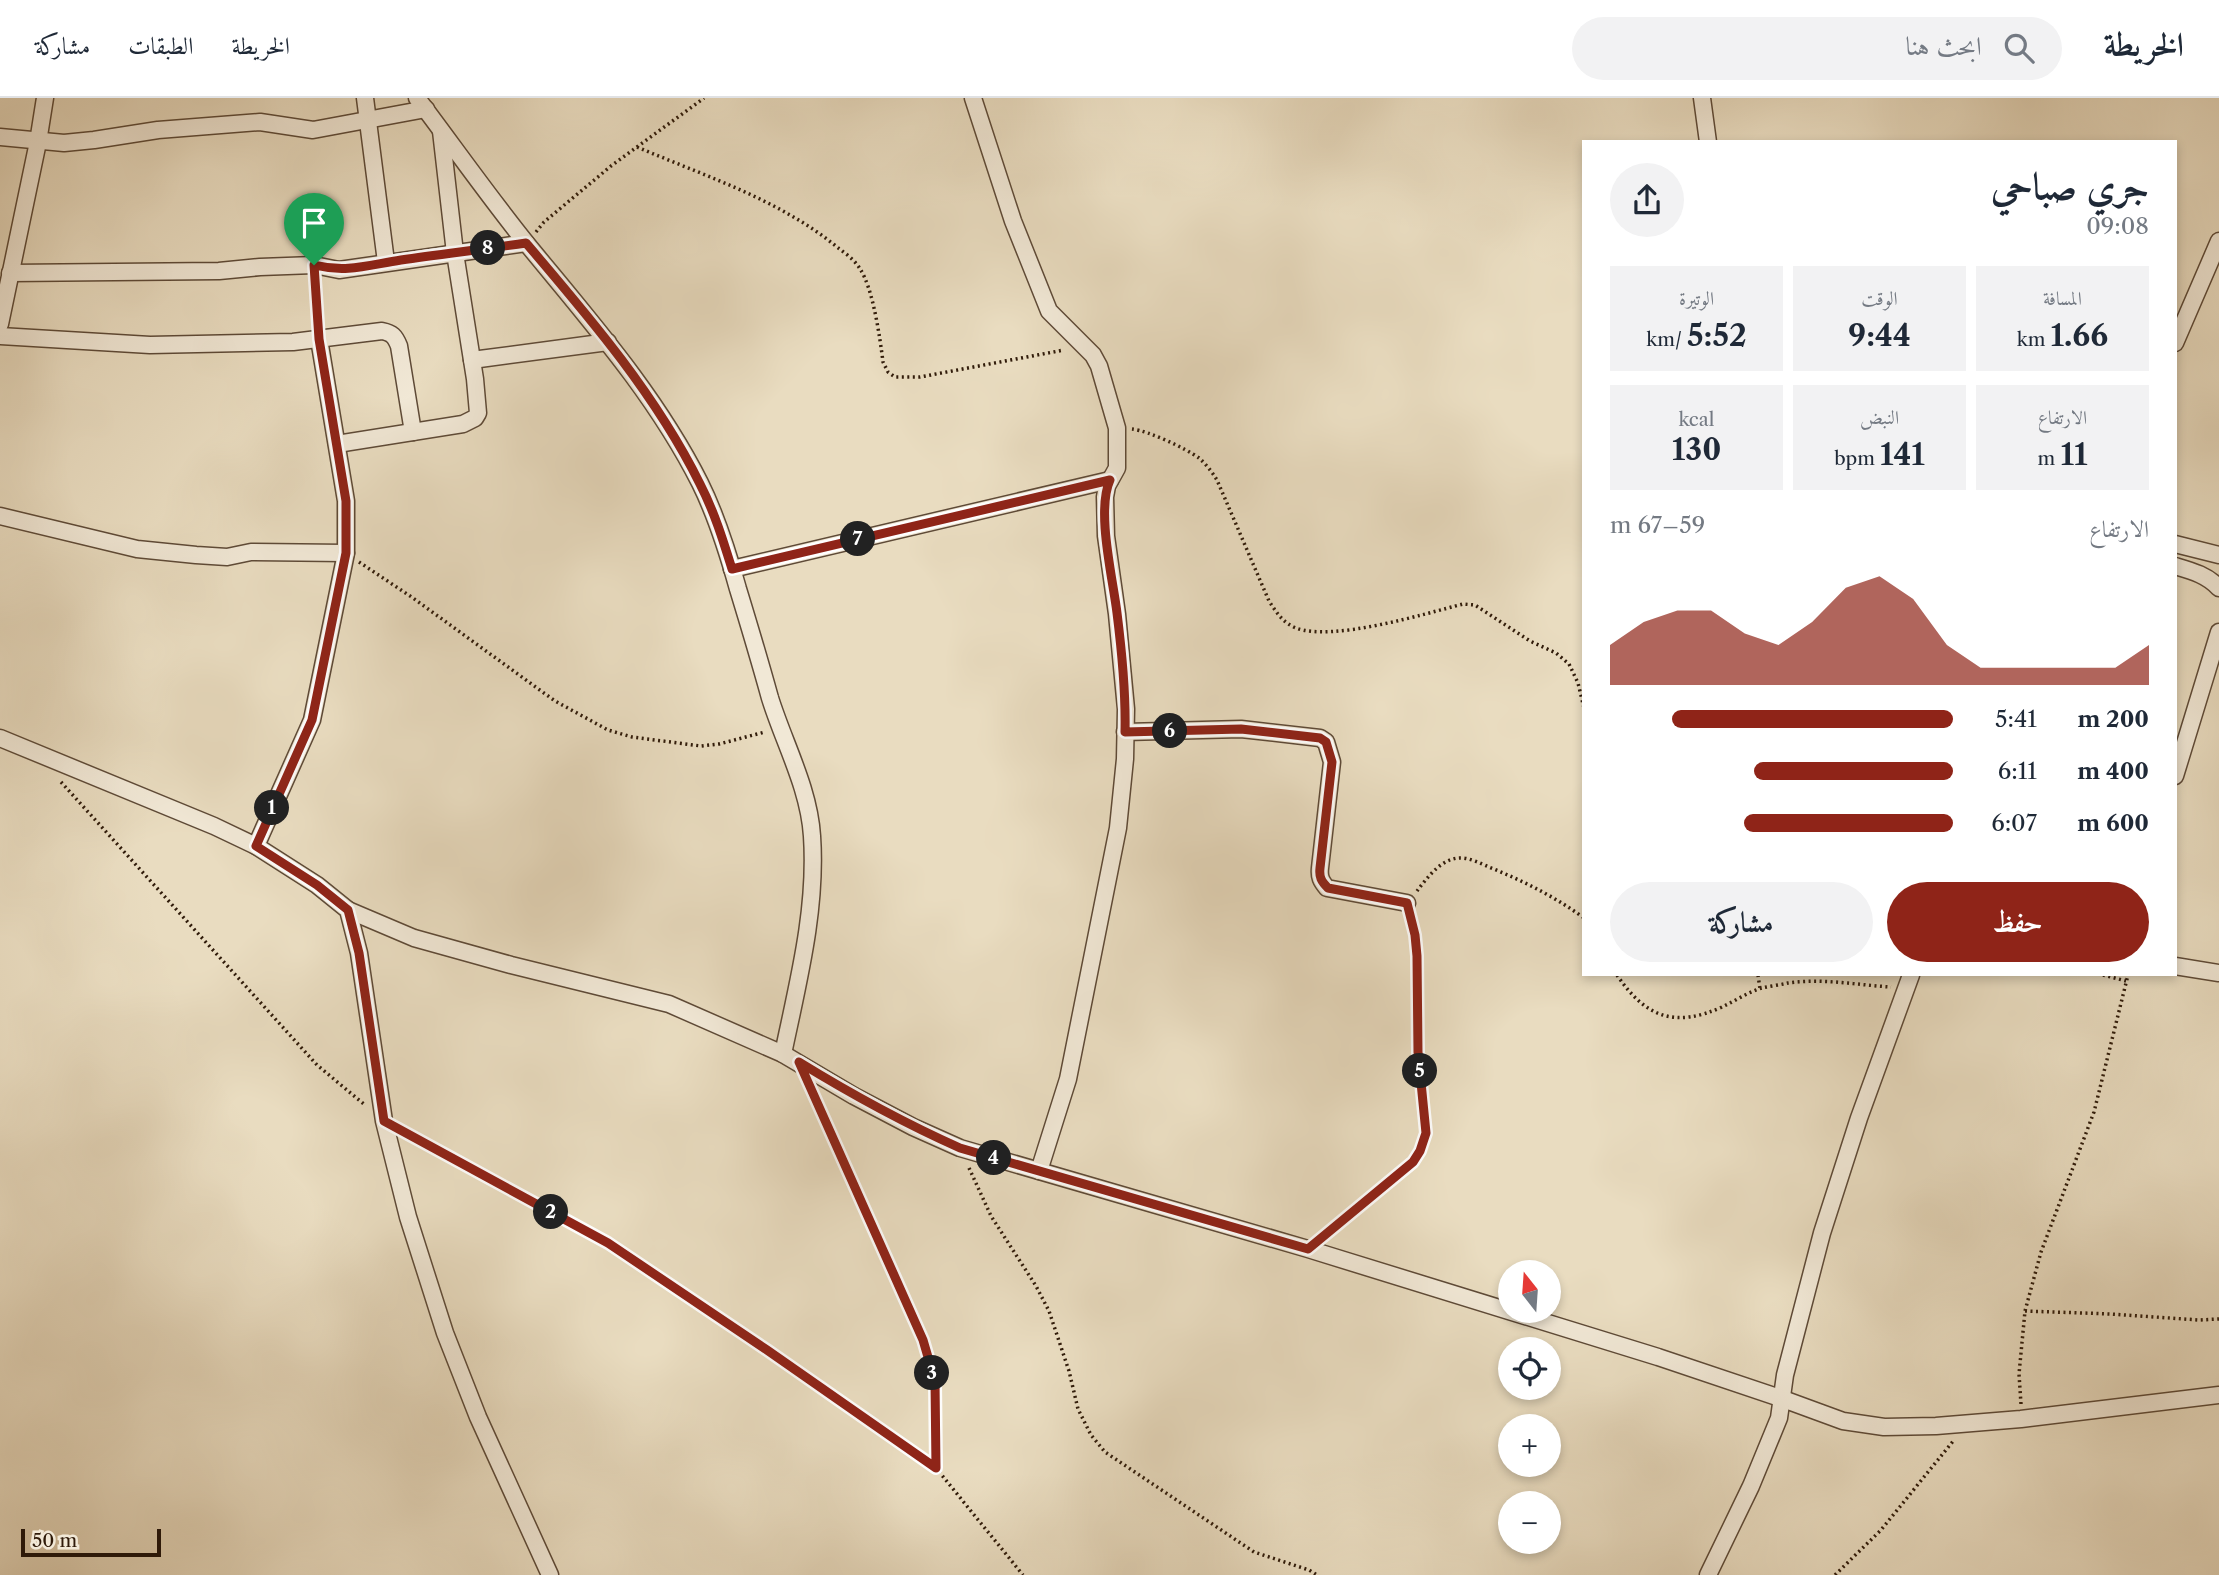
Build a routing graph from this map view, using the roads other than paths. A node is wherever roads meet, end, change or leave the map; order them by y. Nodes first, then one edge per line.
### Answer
1 (44, 98) edge
2 (365, 98) edge
3 (973, 98) edge
4 (1702, 98) edge
5 (421, 104) edge
6 (368, 122) junction
7 (440, 129) junction
8 (0, 137) edge
9 (1708, 140) edge
10 (38, 142) junction
11 (2219, 241) edge
12 (526, 243) junction
13 (455, 253) junction
14 (7, 262) edge
15 (386, 262) junction
16 (0, 324) edge
17 (0, 336) edge
18 (2177, 338) edge
19 (319, 339) junction
20 (608, 342) junction
21 (472, 360) junction
22 (413, 432) junction
23 (337, 444) junction
24 (1110, 480) junction
25 (0, 516) edge
26 (2177, 544) edge
27 (346, 553) junction
28 (2219, 555) edge
29 (2177, 567) edge
30 (732, 569) junction
31 (2219, 588) edge
32 (2219, 632) edge
33 (1125, 732) junction
34 (0, 738) edge
35 (2177, 769) edge
36 (256, 846) junction
37 (1407, 903) road end
38 (348, 910) junction
39 (2177, 966) edge
40 (2219, 973) edge
41 (1909, 981) edge
42 (783, 1054) junction
43 (1039, 1171) junction
44 (2219, 1395) edge
45 (1783, 1399) junction
46 (550, 1575) edge
47 (1708, 1575) edge

1 - 10 street
2 - 6 street
3 - 24 street
4 - 9 street
5 - 6 street
5 - 7 street
6 - 10 street
6 - 15 street
7 - 12 street
7 - 13 street
8 - 10 street
10 - 14 street
11 - 18 street
12 - 13 street
12 - 20 street
13 - 15 street
13 - 21 street
14 - 15 street
14 - 16 street
17 - 19 street
19 - 22 street
19 - 23 street
20 - 21 street
20 - 30 street
21 - 22 street
22 - 23 street
23 - 27 street
24 - 30 street
24 - 33 street
25 - 27 street
26 - 28 street
27 - 36 street
29 - 31 street
30 - 42 street
32 - 35 street
33 - 37 street
33 - 43 street
34 - 36 street
36 - 38 street
38 - 42 street
38 - 46 street
39 - 40 street
41 - 45 street
42 - 43 street
43 - 45 street
44 - 45 street
45 - 47 street

